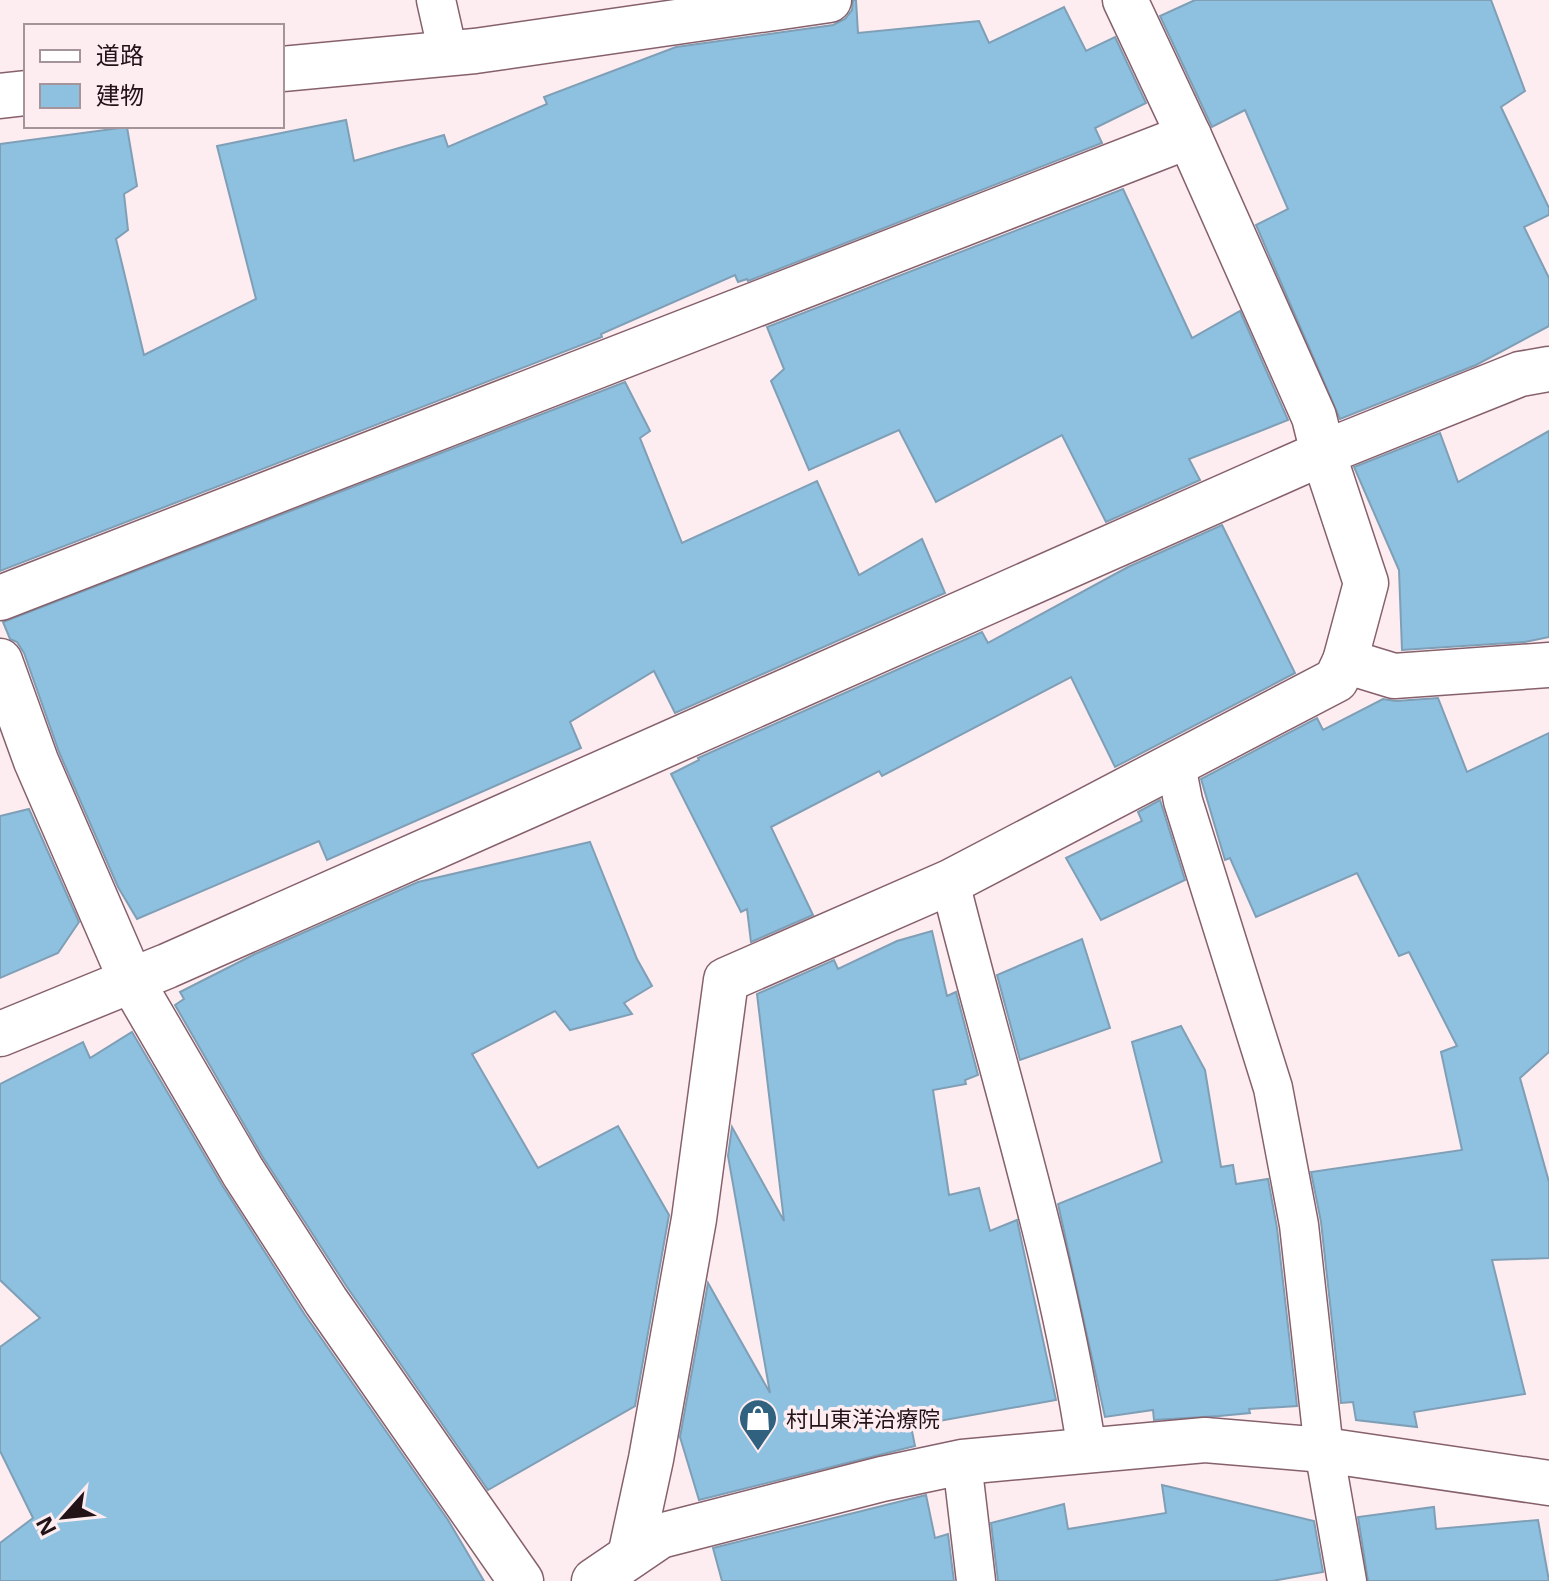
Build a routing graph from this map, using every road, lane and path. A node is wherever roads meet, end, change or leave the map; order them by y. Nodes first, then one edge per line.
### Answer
1 (436, 0) edge
2 (829, 0) edge
3 (1125, 0) edge
4 (448, 53) junction
5 (284, 69) edge
6 (1189, 136) junction
7 (1549, 369) edge
8 (1323, 453) junction
9 (0, 598) edge
10 (0, 661) edge
11 (1345, 661) junction
12 (1549, 665) edge
13 (1176, 765) junction
14 (950, 882) junction
15 (131, 980) junction
16 (0, 1034) edge
17 (1324, 1450) junction
18 (1087, 1451) junction
19 (962, 1462) junction
20 (1549, 1483) edge
21 (630, 1556) junction
22 (521, 1581) edge
23 (594, 1581) edge
24 (976, 1581) edge
25 (1347, 1581) edge

1 - 4 lane
2 - 4 street
3 - 6 street
4 - 5 street
6 - 8 street
6 - 9 street
7 - 8 street
8 - 11 street
8 - 15 street
10 - 15 street
11 - 12 street
11 - 13 street
13 - 14 street
13 - 17 lane
14 - 18 lane
14 - 21 street
15 - 16 street
15 - 22 street
17 - 18 street
17 - 20 street
17 - 25 lane
18 - 19 street
19 - 21 street
19 - 24 lane
21 - 23 street

